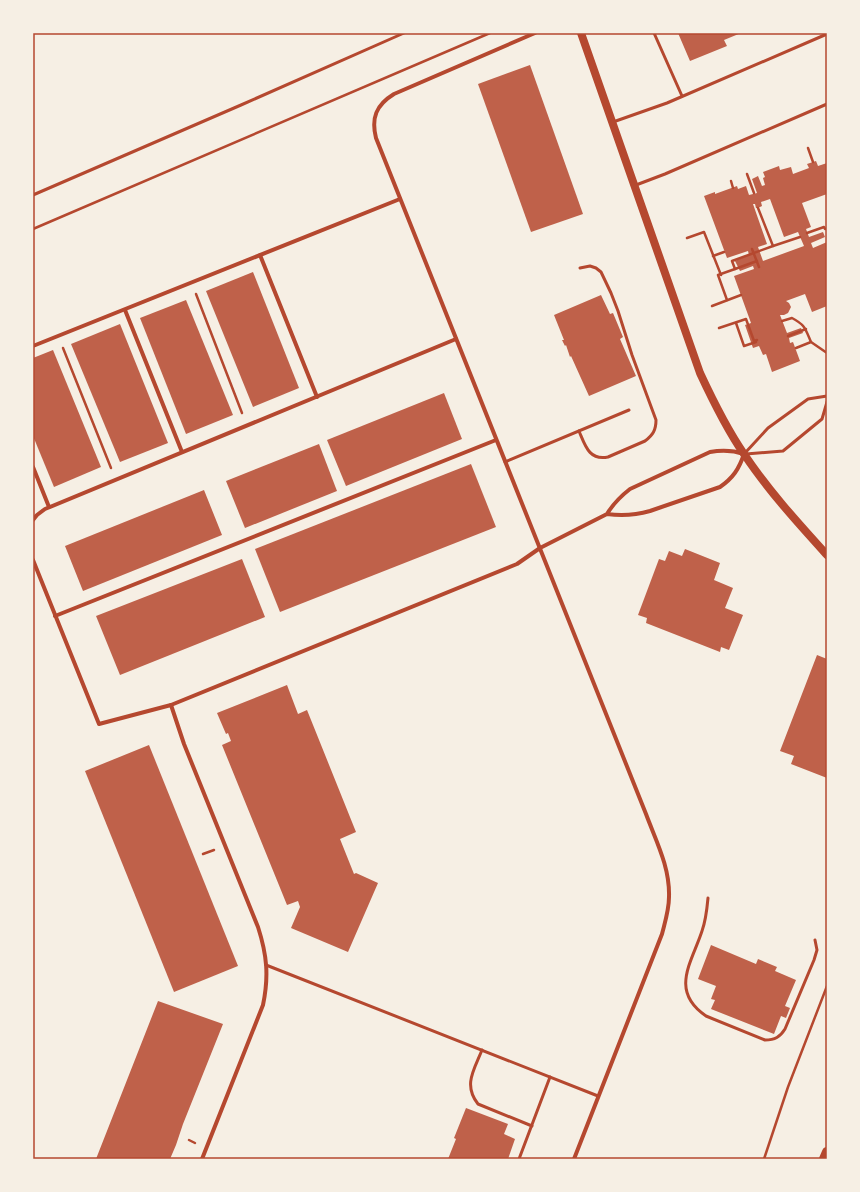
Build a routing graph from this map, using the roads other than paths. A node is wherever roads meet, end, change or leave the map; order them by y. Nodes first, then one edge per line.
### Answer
1 (404, 33) edge
2 (535, 33) edge
3 (580, 33) edge
4 (654, 33) edge
5 (827, 34) edge
6 (682, 96) junction
7 (827, 104) edge
8 (612, 122) junction
9 (634, 186) junction
10 (33, 195) edge
11 (400, 199) junction
12 (260, 255) junction
13 (580, 268) dead end
14 (124, 310) junction
15 (456, 339) junction
16 (33, 346) edge
17 (827, 396) edge
18 (317, 397) junction
19 (827, 402) edge
20 (630, 410) dead end
21 (579, 431) junction
22 (496, 440) junction
23 (182, 452) junction
24 (744, 454) junction
25 (505, 462) junction
26 (33, 467) edge
27 (49, 507) junction
28 (607, 514) junction
29 (33, 520) edge
30 (540, 548) junction
31 (827, 555) edge
32 (33, 560) edge
33 (38, 572) junction
34 (33, 574) edge
35 (55, 616) junction
36 (171, 705) junction
37 (708, 898) dead end
38 (815, 940) dead end
39 (266, 965) junction
40 (482, 1050) junction
41 (550, 1077) junction
42 (598, 1096) junction
43 (532, 1126) junction
44 (827, 1152) edge
45 (202, 1159) edge
46 (519, 1159) edge
47 (574, 1159) edge
48 (824, 1159) edge

1 - 10 lane
2 - 11 street
3 - 8 main road
4 - 6 lane
5 - 6 lane
6 - 8 lane
7 - 9 lane
8 - 9 main road
9 - 24 main road
11 - 12 street
11 - 15 street
12 - 14 street
12 - 18 street
13 - 21 lane
14 - 16 street
14 - 23 street
15 - 18 street
15 - 22 street
17 - 24 lane
18 - 23 street
19 - 24 lane
20 - 21 lane
21 - 25 lane
22 - 25 street
22 - 35 street
23 - 27 street
24 - 28 street
24 - 28 street
24 - 31 main road
25 - 30 street
26 - 27 street
27 - 29 street
28 - 30 street
30 - 36 street
30 - 42 street
32 - 33 street
33 - 34 street
33 - 35 street
35 - 36 street
36 - 39 street
37 - 38 lane
39 - 40 lane
39 - 45 street
40 - 41 lane
40 - 43 lane
41 - 42 lane
41 - 43 lane
42 - 47 street
43 - 46 lane
44 - 48 main road

